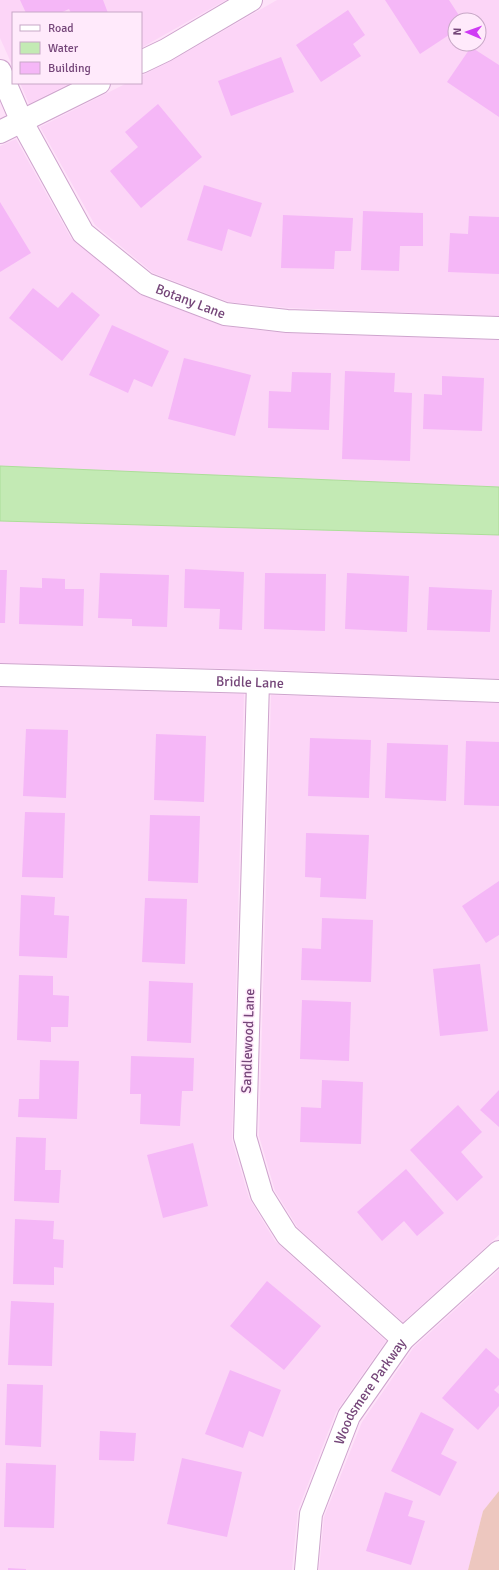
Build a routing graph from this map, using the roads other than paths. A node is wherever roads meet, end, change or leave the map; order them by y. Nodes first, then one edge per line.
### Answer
1 (251, 0) edge
2 (142, 62) edge
3 (0, 71) edge
4 (97, 84) edge
5 (22, 122) junction
6 (0, 132) edge
7 (499, 328) edge
8 (0, 675) edge
9 (258, 682) junction
10 (499, 691) edge
11 (499, 1252) edge
12 (403, 1339) junction
13 (306, 1570) edge

1 - 2 street
3 - 5 street, Botany Lane
4 - 5 street
5 - 6 street
5 - 7 street, Botany Lane
8 - 9 street, Bridle Lane
9 - 10 street, Bridle Lane
9 - 12 street, Sandlewood Lane
11 - 12 street, Woodsmere Parkway
12 - 13 street, Woodsmere Parkway

